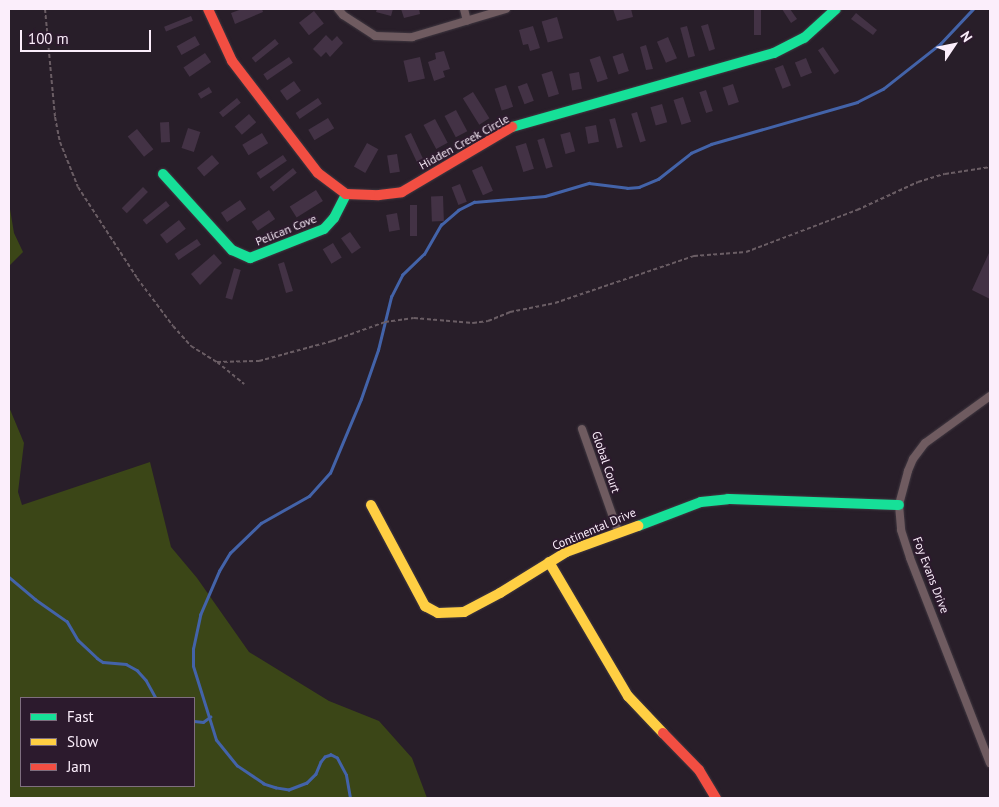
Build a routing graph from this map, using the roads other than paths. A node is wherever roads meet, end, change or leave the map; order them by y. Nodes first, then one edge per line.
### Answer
1 (208, 9) edge
2 (338, 9) edge
3 (464, 9) edge
4 (506, 9) edge
5 (836, 9) edge
6 (467, 21) junction
7 (163, 174) dead end
8 (346, 194) junction
9 (990, 396) edge
10 (582, 429) dead end
11 (899, 505) junction
12 (370, 506) dead end
13 (618, 531) junction
14 (549, 562) junction
15 (990, 763) edge
16 (716, 798) edge

1 - 8 street
2 - 6 street
3 - 6 street
4 - 6 street
5 - 8 street, Hidden Creek Circle
7 - 8 street, Pelican Cove
9 - 11 street, Foy Evans Drive
10 - 13 street, Global Court
11 - 13 street, Continental Drive
11 - 15 street, Foy Evans Drive
12 - 14 street, Continental Drive
13 - 14 street, Continental Drive
14 - 16 street

